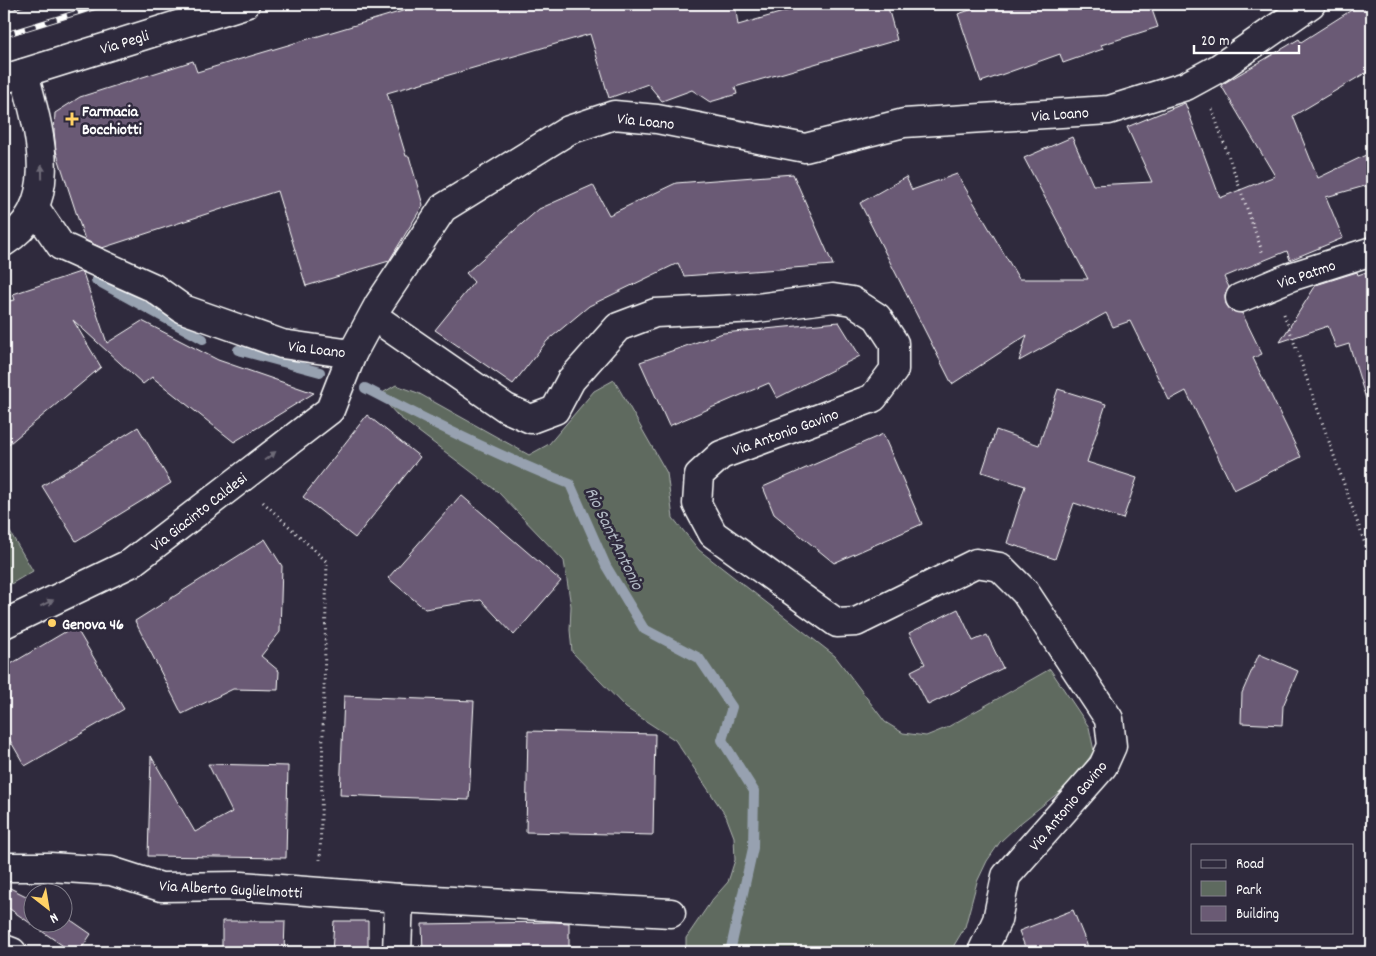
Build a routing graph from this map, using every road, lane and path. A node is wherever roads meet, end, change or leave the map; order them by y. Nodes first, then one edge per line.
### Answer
1 (245, 4) edge
2 (1311, 4) edge
3 (14, 76) edge
4 (1201, 78) junction
5 (35, 208) junction
6 (4, 242) edge
7 (1372, 251) edge
8 (1274, 284) junction
9 (1240, 298) dead end
10 (373, 316) junction
11 (352, 354) junction
12 (238, 480) junction
13 (1372, 558) edge
14 (4, 624) edge
15 (4, 867) edge
16 (319, 892) junction
17 (399, 898) junction
18 (671, 914) dead end
19 (4, 949) edge
20 (12, 952) edge
21 (397, 952) edge
22 (982, 952) edge

1 - 3 street, Via Pegli
2 - 4 street, Via Loano
5 -> 3 street
4 - 8 path
4 - 10 street, Via Loano
5 - 6 street
5 - 11 street, Via Loano
7 - 8 street, Via Patmo
8 - 9 street, Via Patmo
8 - 13 path
10 - 11 street, Via Loano
10 - 22 street, Via Antonio Gavino
12 -> 11 street, Via Giacinto Caldesi
14 -> 12 street, Via Giacinto Caldesi
12 - 16 path
15 - 16 street, Via Alberto Guglielmotti
16 - 17 street, Via Alberto Guglielmotti
17 - 18 street, Via Alberto Guglielmotti
17 - 21 street
19 - 20 street

